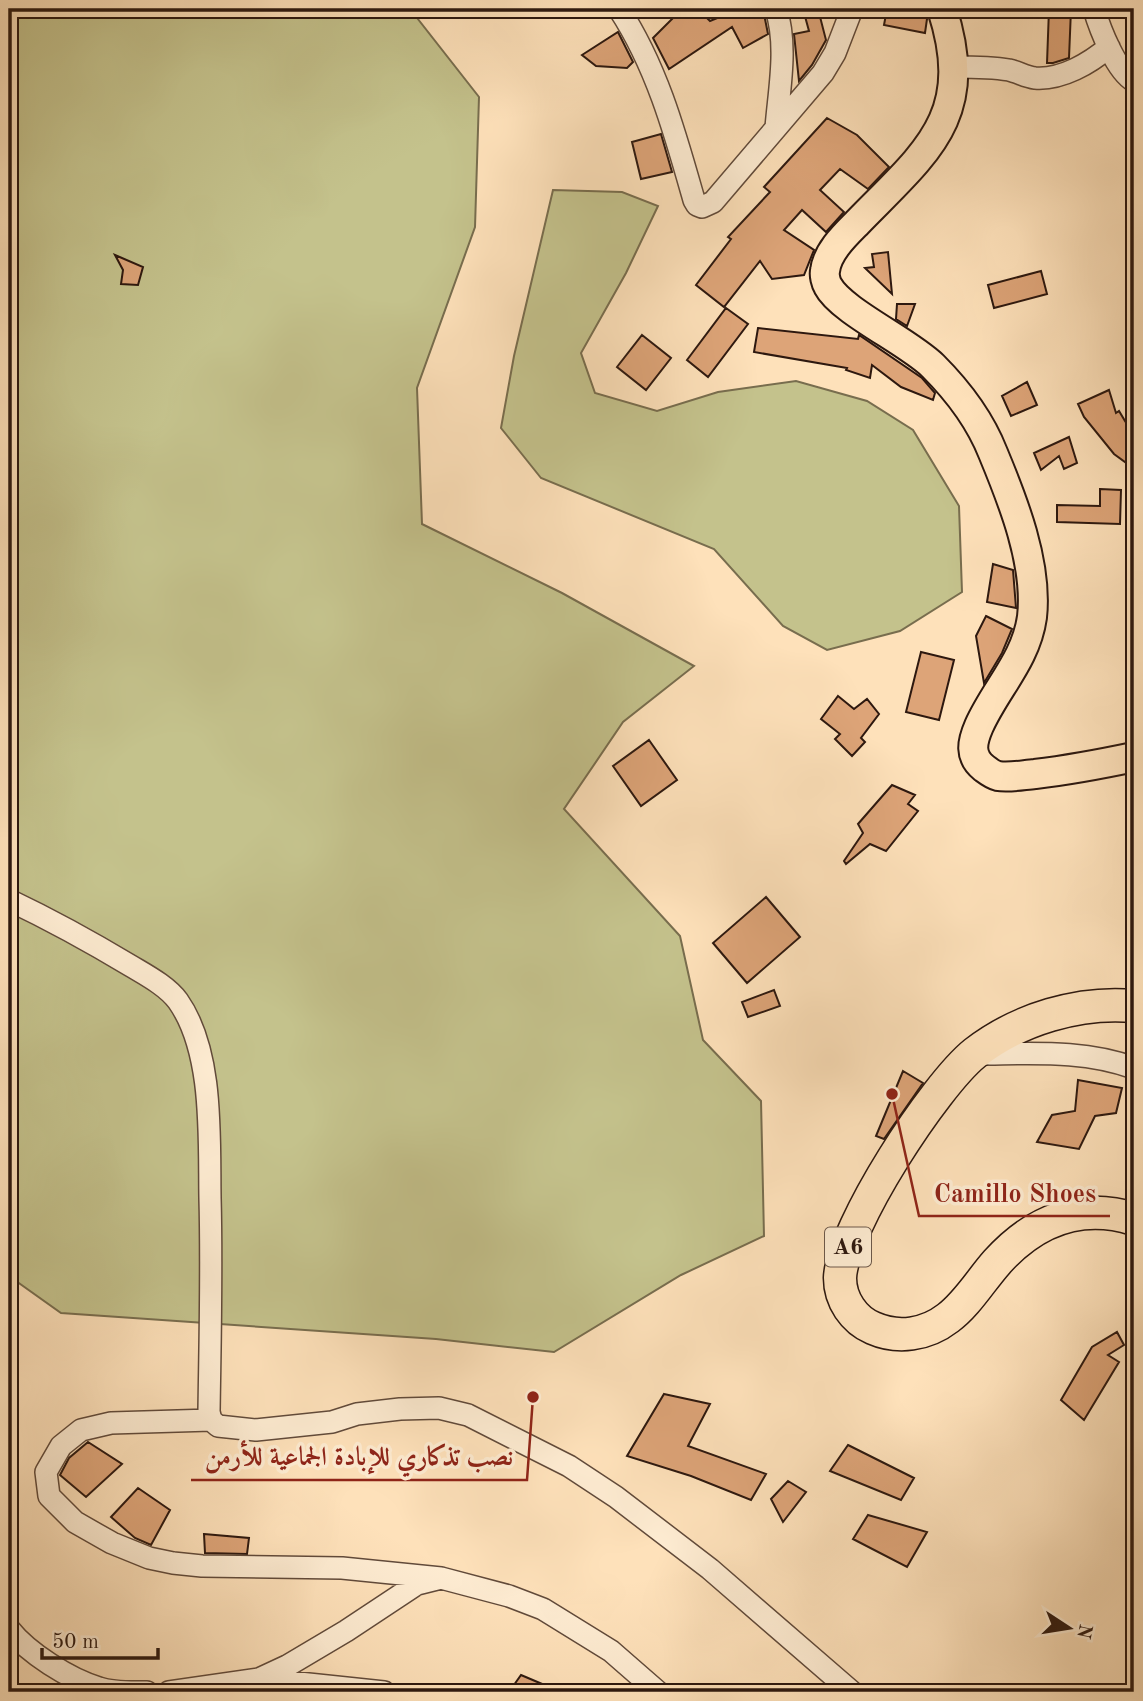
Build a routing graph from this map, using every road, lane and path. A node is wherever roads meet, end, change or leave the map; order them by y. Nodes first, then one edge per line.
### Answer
1 (619, 9) edge
2 (776, 9) edge
3 (852, 9) edge
4 (942, 9) edge
5 (1094, 9) edge
6 (1109, 47) junction
7 (955, 67) junction
8 (1134, 81) edge
9 (776, 128) junction
10 (1134, 757) edge
11 (9, 900) edge
12 (1134, 1006) edge
13 (975, 1054) junction
14 (1134, 1068) edge
15 (1134, 1219) edge
16 (211, 1420) junction
17 (441, 1578) junction
18 (9, 1629) edge
19 (259, 1679) junction
20 (147, 1692) edge
21 (169, 1692) edge
22 (384, 1692) edge
23 (658, 1692) edge
24 (852, 1692) edge

1 - 9 street
2 - 9 street
3 - 9 street
4 - 7 main road
5 - 6 street
6 - 7 street
6 - 8 street
7 - 10 main road
11 - 16 street
12 - 13 highway, A6
13 - 14 street
13 - 15 highway, A6
16 - 17 street
16 - 24 street
17 - 19 street
17 - 23 street
18 - 20 street
19 - 21 street
19 - 22 street

